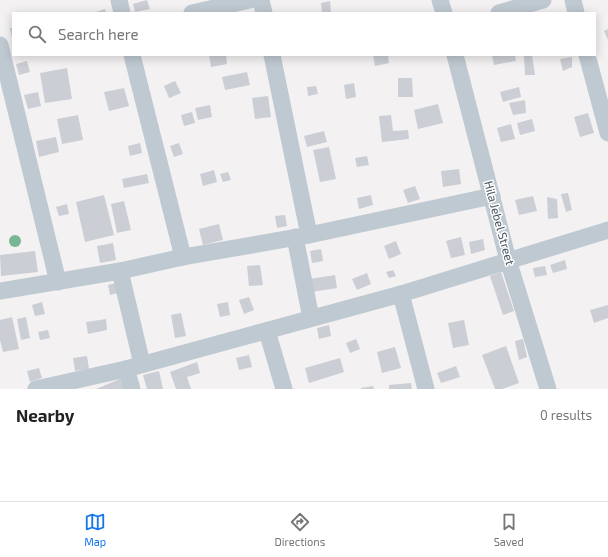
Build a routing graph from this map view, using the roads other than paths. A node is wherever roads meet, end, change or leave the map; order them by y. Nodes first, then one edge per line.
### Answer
1 (119, 0) edge
2 (250, 0) edge
3 (261, 0) edge
4 (440, 0) edge
5 (543, 0) edge
6 (572, 0) edge
7 (122, 12) edge
8 (196, 12) edge
9 (264, 12) edge
10 (444, 12) edge
11 (502, 12) edge
12 (576, 12) edge
13 (4, 50) edge
14 (132, 56) edge
15 (272, 56) edge
16 (455, 56) edge
17 (587, 56) edge
18 (608, 133) edge
19 (492, 196) junction
20 (608, 230) edge
21 (302, 236) junction
22 (183, 257) junction
23 (508, 260) junction
24 (120, 271) junction
25 (58, 282) junction
26 (0, 291) edge
27 (401, 294) junction
28 (311, 318) junction
29 (267, 331) junction
30 (142, 364) junction
31 (126, 369) junction
32 (36, 389) edge
33 (132, 389) edge
34 (284, 389) edge
35 (426, 389) edge
36 (548, 389) edge

1 - 7 street
2 - 8 street
3 - 9 street
4 - 10 street
5 - 11 street
6 - 12 street
13 - 25 street
14 - 22 street
15 - 21 street
16 - 19 street, Hila Jebel Street
17 - 18 street
19 - 21 street
19 - 23 street, Hila Jebel Street
20 - 23 street
21 - 22 street
21 - 28 street
22 - 24 street
23 - 27 street
23 - 36 street, Hila Jebel Street
24 - 25 street
24 - 30 street
25 - 26 street
27 - 28 street
27 - 35 street
28 - 29 street
29 - 30 street
29 - 34 street
30 - 31 street
31 - 32 street
31 - 33 street

